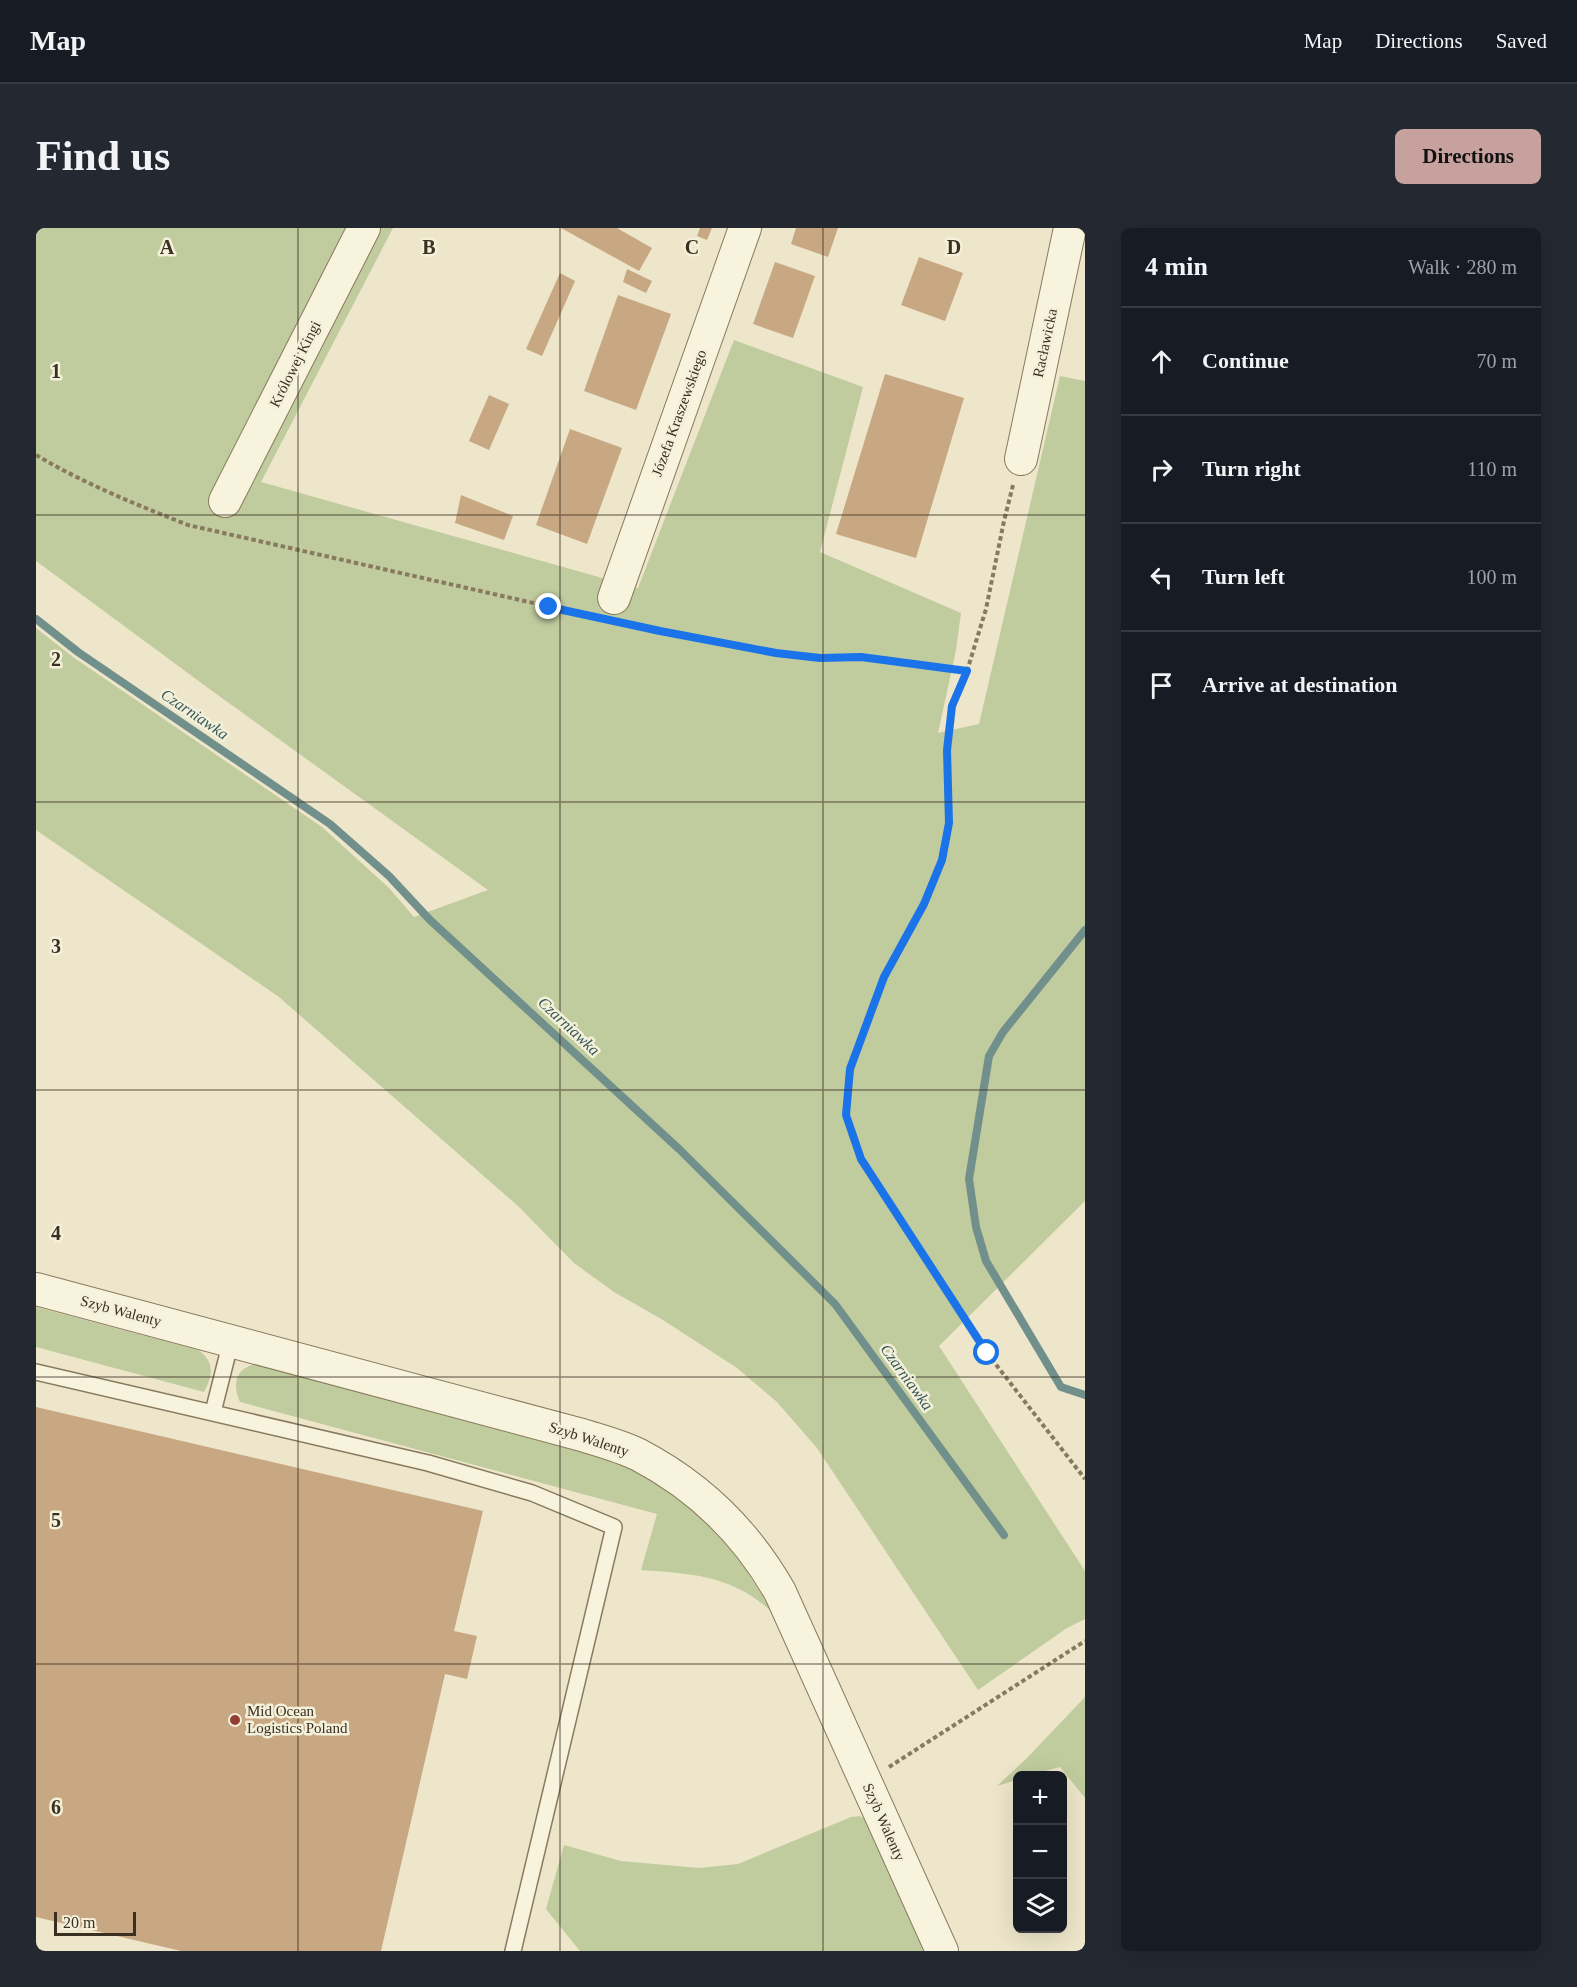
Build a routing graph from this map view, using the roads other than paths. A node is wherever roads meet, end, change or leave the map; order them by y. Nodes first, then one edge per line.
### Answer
1 (364, 228) edge
2 (745, 228) edge
3 (1070, 228) edge
4 (1021, 459) road end
5 (225, 501) dead end
6 (611, 613) road end
7 (36, 1289) edge
8 (231, 1341) junction
9 (36, 1372) edge
10 (213, 1412) junction
11 (513, 1951) edge
12 (942, 1951) edge

1 - 5 street, Królowej Kingi
2 - 6 street, Józefa Kraszewskiego
3 - 4 street, Racławicka
7 - 8 street, Szyb Walenty
8 - 10 lane
8 - 12 street, Szyb Walenty
9 - 10 lane
10 - 11 lane

